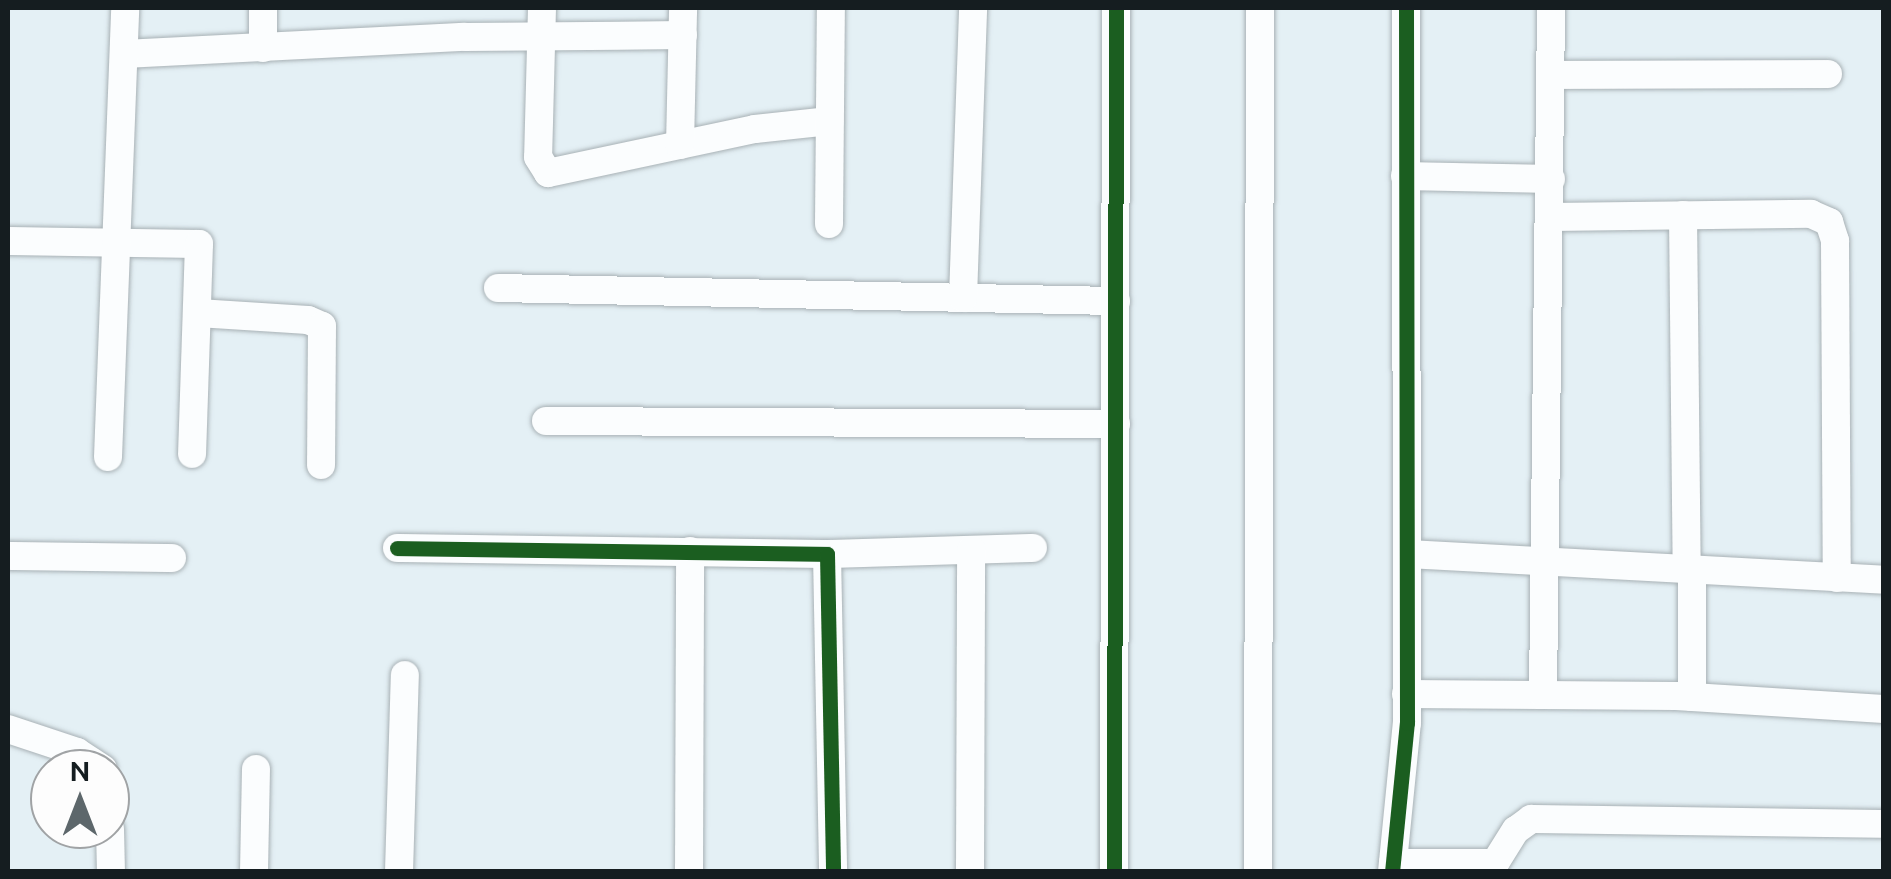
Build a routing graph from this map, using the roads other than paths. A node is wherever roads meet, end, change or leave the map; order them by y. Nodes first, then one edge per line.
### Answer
1 (125, 8) edge
2 (264, 8) edge
3 (542, 8) edge
4 (831, 8) edge
5 (973, 8) edge
6 (1116, 8) edge
7 (1260, 8) edge
8 (1406, 8) edge
9 (1551, 8) edge
10 (683, 21) edge
11 (541, 36) junction
12 (262, 48) junction
13 (124, 54) junction
14 (1828, 74) dead end
15 (1551, 75) junction
16 (830, 121) junction
17 (680, 144) junction
18 (1406, 176) junction
19 (1550, 179) junction
20 (1683, 216) junction
21 (1550, 217) junction
22 (830, 224) dead end
23 (8, 241) edge
24 (112, 244) junction
25 (498, 288) dead end
26 (963, 298) junction
27 (1116, 301) junction
28 (198, 314) junction
29 (546, 421) dead end
30 (1116, 424) junction
31 (192, 454) dead end
32 (108, 457) dead end
33 (321, 465) dead end
34 (397, 548) dead end
35 (1032, 548) dead end
36 (971, 550) junction
37 (690, 551) junction
38 (827, 554) junction
39 (1408, 554) junction
40 (8, 556) edge
41 (172, 558) dead end
42 (1544, 559) junction
43 (1690, 571) junction
44 (1837, 578) junction
45 (1884, 580) edge
46 (405, 676) dead end
47 (1406, 694) junction
48 (1543, 694) junction
49 (1692, 697) junction
50 (1884, 708) edge
51 (8, 729) edge
52 (67, 749) edge
53 (256, 769) dead end
54 (1884, 824) edge
55 (1392, 867) edge
56 (254, 872) edge
57 (399, 872) edge
58 (689, 872) edge
59 (833, 872) edge
60 (970, 872) edge
61 (1114, 872) edge
62 (1258, 872) edge

1 - 13 street
2 - 12 street
3 - 11 street
4 - 16 street
5 - 26 street
6 - 27 street
7 - 62 street
8 - 18 street
9 - 15 street
10 - 11 street
10 - 17 street
11 - 12 street
11 - 17 street
12 - 13 street
13 - 24 street
14 - 15 street
15 - 19 street
16 - 17 street
16 - 22 street
18 - 19 street
18 - 39 street
19 - 21 street
20 - 21 street
20 - 43 street
20 - 44 street
21 - 42 street
23 - 24 street
24 - 28 street
24 - 32 street
25 - 26 street
26 - 27 street
27 - 30 street
28 - 31 street
28 - 33 street
29 - 30 street
30 - 61 street
34 - 37 street
35 - 36 street
36 - 38 street
36 - 60 street
37 - 38 street
37 - 58 street
38 - 59 street
39 - 42 street
39 - 47 street
40 - 41 street
42 - 43 street
42 - 48 street
43 - 44 street
43 - 49 street
44 - 45 street
46 - 57 street
47 - 48 street
47 - 55 street
48 - 49 street
49 - 50 street
51 - 52 street
53 - 56 street
54 - 55 street

